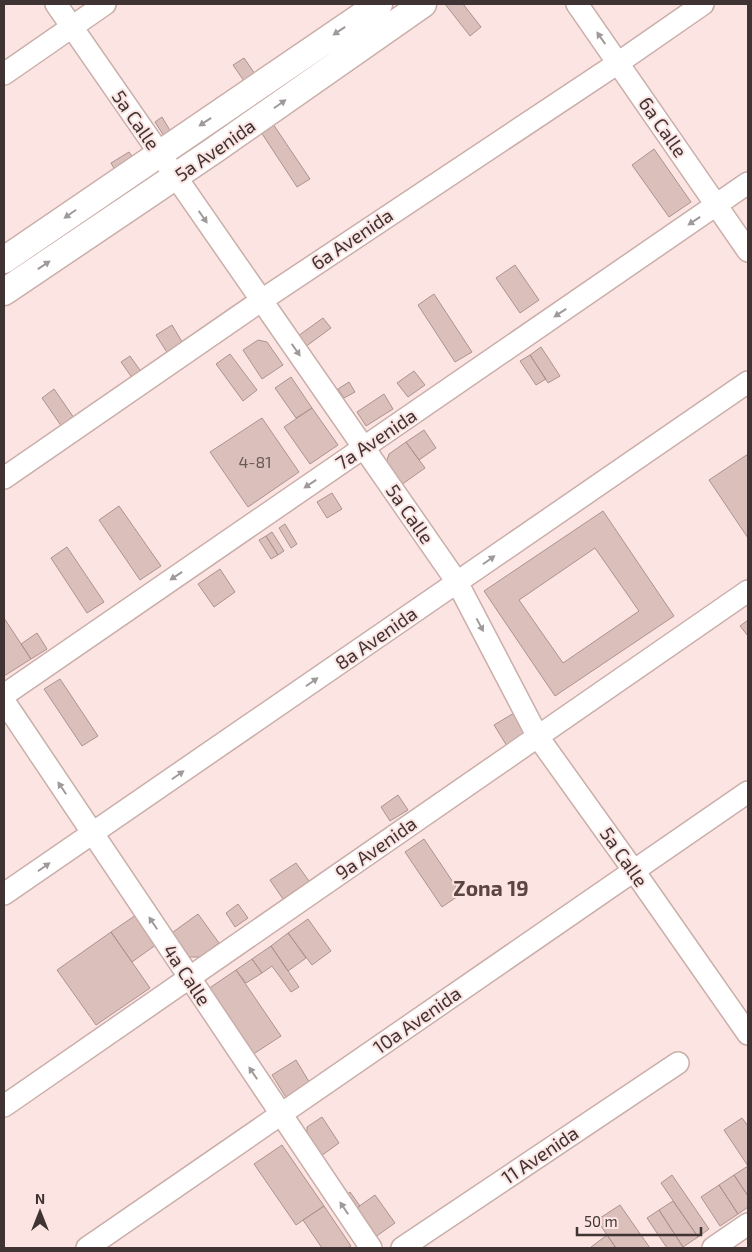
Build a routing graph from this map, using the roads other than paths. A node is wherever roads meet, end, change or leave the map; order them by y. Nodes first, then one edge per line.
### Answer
1 (56, 4) edge
2 (105, 4) edge
3 (379, 4) edge
4 (423, 4) edge
5 (577, 4) edge
6 (703, 4) edge
7 (72, 27) junction
8 (618, 63) junction
9 (4, 74) edge
10 (159, 153) junction
11 (176, 177) junction
12 (748, 183) edge
13 (716, 205) junction
14 (748, 251) edge
15 (4, 260) edge
16 (4, 292) edge
17 (262, 300) junction
18 (748, 382) edge
19 (364, 447) junction
20 (4, 478) edge
21 (457, 582) junction
22 (748, 591) edge
23 (4, 695) edge
24 (4, 701) edge
25 (538, 737) junction
26 (748, 792) edge
27 (92, 833) junction
28 (634, 871) junction
29 (4, 894) edge
30 (189, 978) junction
31 (748, 1034) edge
32 (678, 1062) dead end
33 (4, 1106) edge
34 (281, 1114) junction
35 (748, 1224) edge
36 (87, 1248) edge
37 (371, 1248) edge
38 (402, 1248) edge
39 (712, 1248) edge

1 - 7 street, 5a Calle
2 - 7 street
3 -> 10 main road, 5a Avenida
11 -> 4 main road, 5a Avenida
8 -> 5 street, 6a Calle
6 - 8 street, 6a Avenida
7 - 9 street
7 - 10 street, 5a Calle
8 - 13 street, 6a Calle
8 - 17 street, 6a Avenida
10 - 11 street, 5a Calle
10 -> 15 main road, 5a Avenida
16 -> 11 main road, 5a Avenida
11 -> 17 street, 5a Calle
12 - 13 street, 7a Avenida
13 - 14 street, 6a Calle
13 -> 19 street, 7a Avenida
17 -> 19 street, 5a Calle
17 - 20 street, 6a Avenida
21 -> 18 street, 8a Avenida
19 - 21 street, 5a Calle
19 -> 23 street, 7a Avenida
21 -> 25 street, 5a Calle
27 -> 21 street, 8a Avenida
22 - 25 street, 9a Avenida
27 -> 24 street, 4a Calle
25 - 28 street, 5a Calle
25 - 30 street, 9a Avenida
26 - 28 street, 10a Avenida
29 -> 27 street, 8a Avenida
30 -> 27 street, 4a Calle
28 - 31 street, 5a Calle
28 - 34 street, 10a Avenida
30 - 33 street, 9a Avenida
34 -> 30 street, 4a Calle
32 - 38 street, 11 Avenida
34 - 36 street, 10a Avenida
37 -> 34 street, 4a Calle
35 - 39 street

